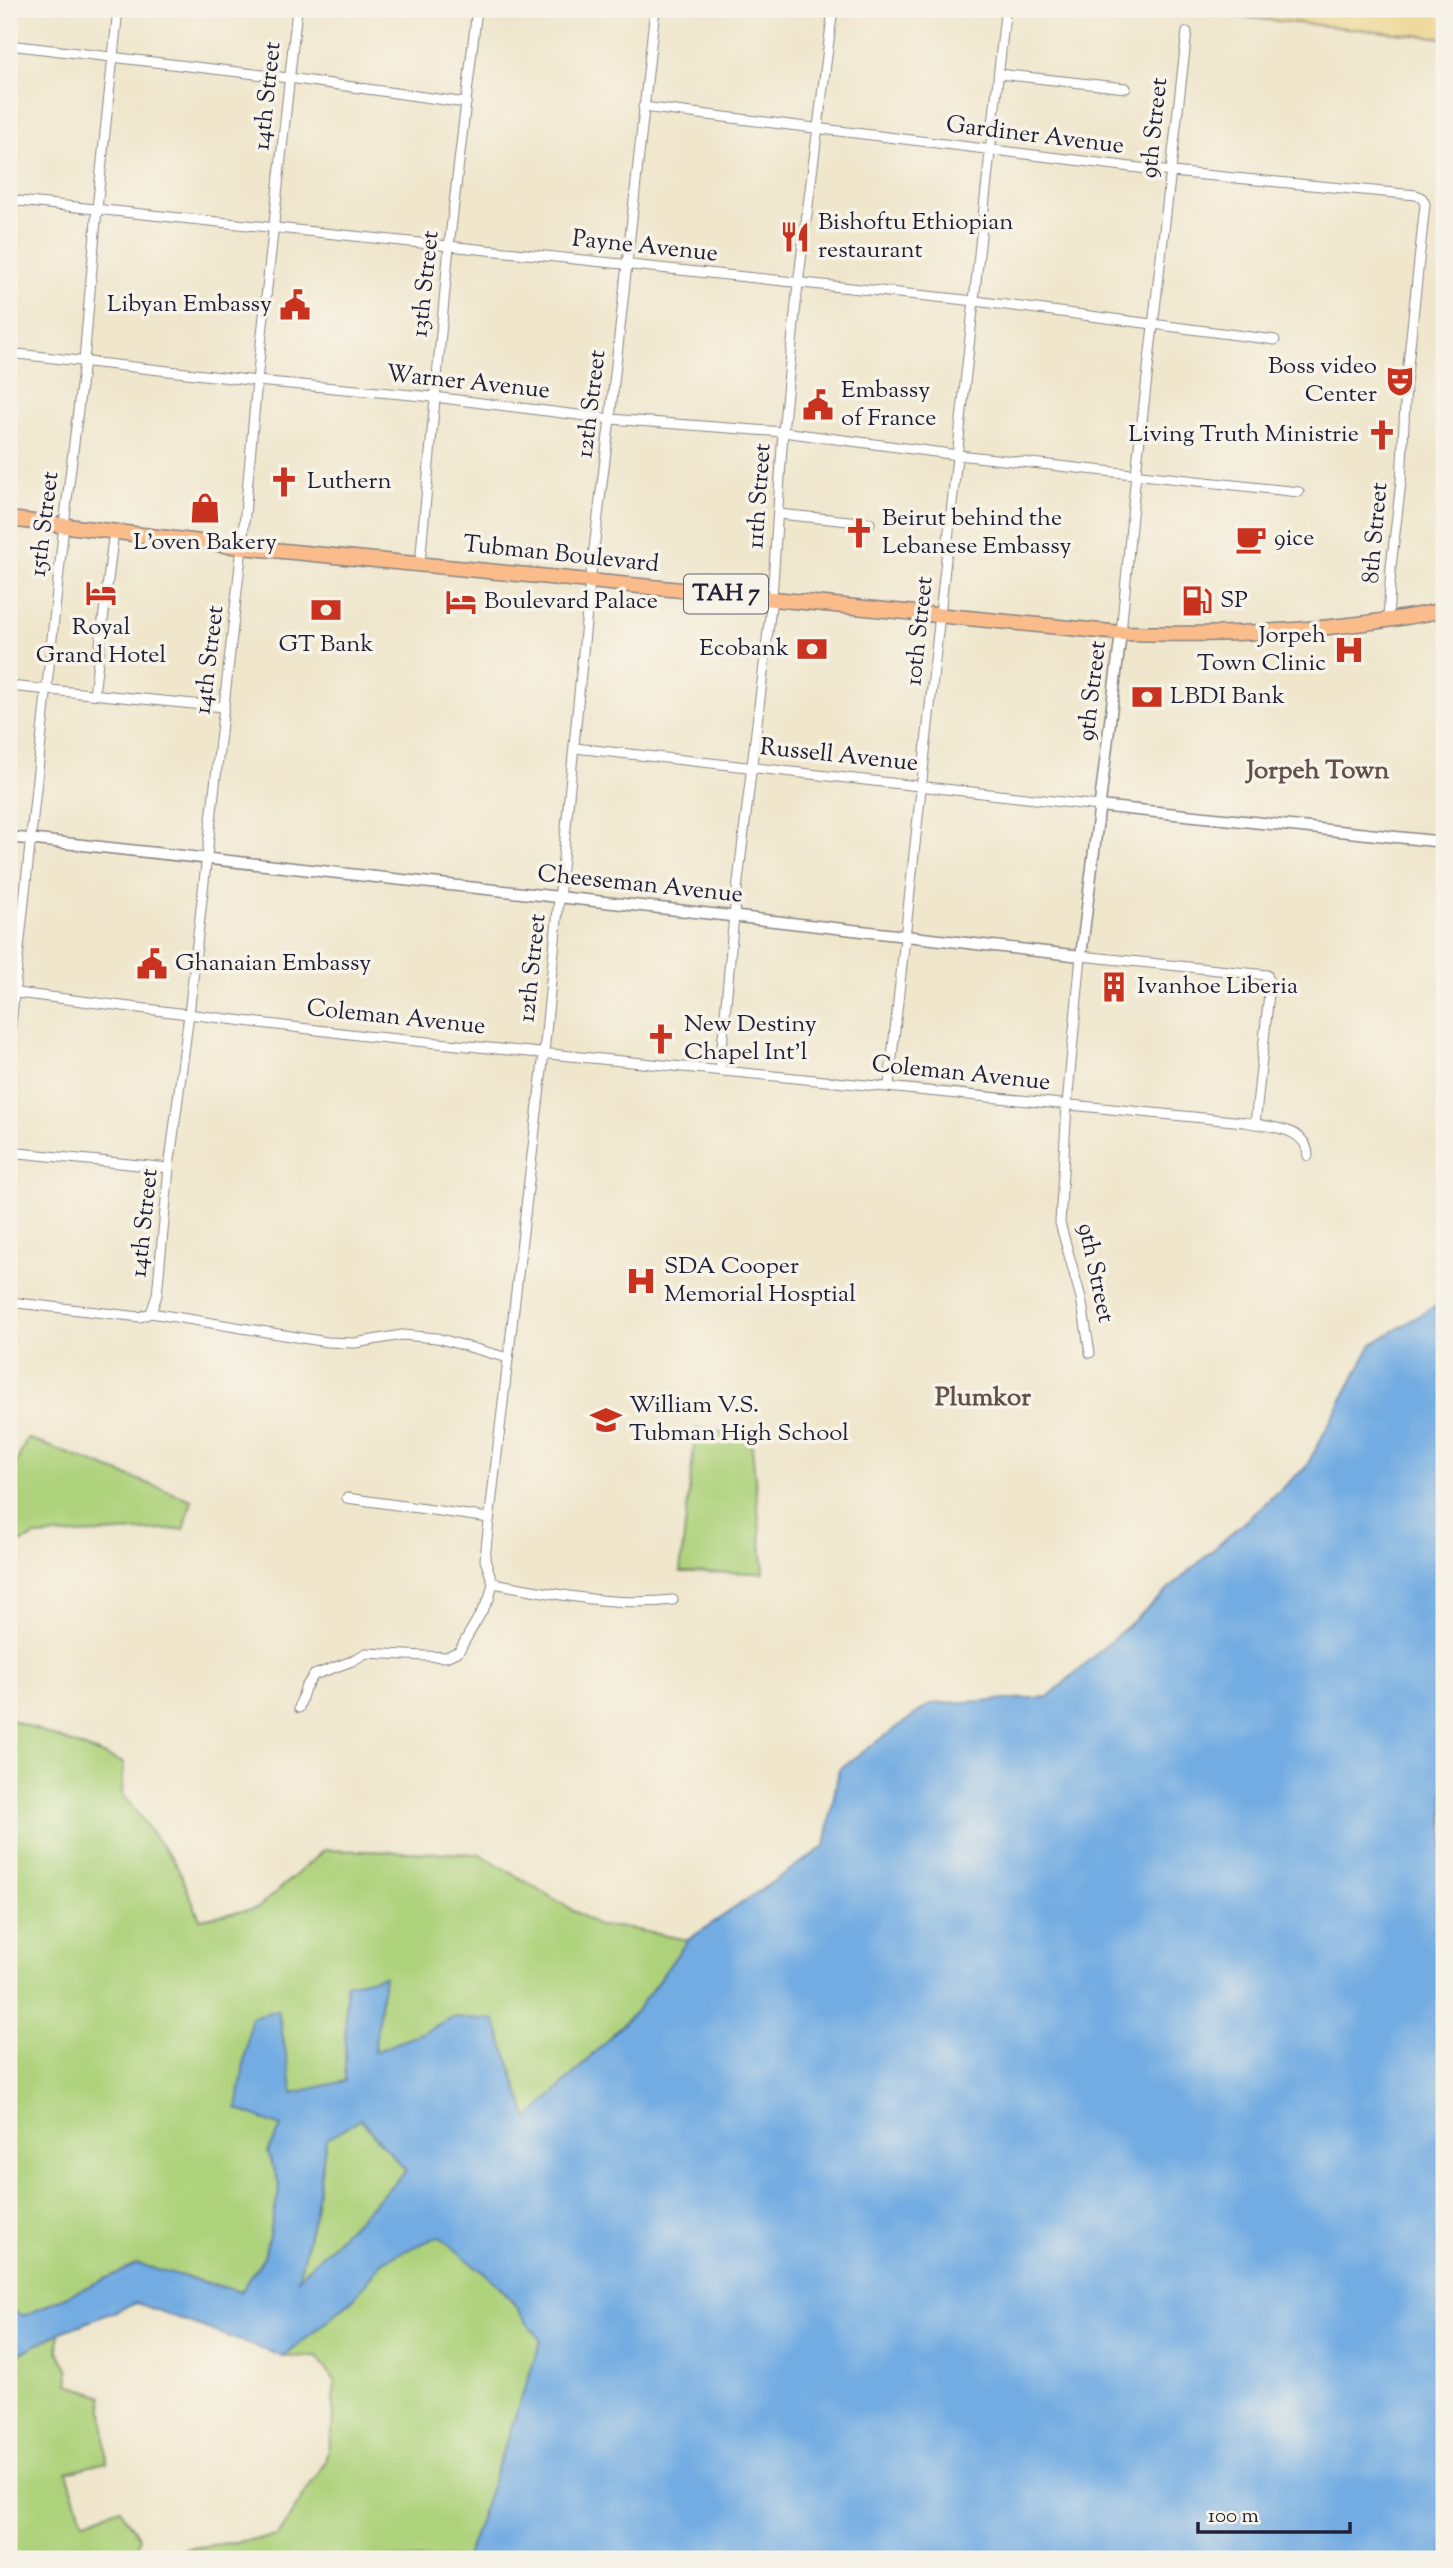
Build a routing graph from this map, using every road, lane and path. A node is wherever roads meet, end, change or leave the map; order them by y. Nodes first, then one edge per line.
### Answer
1 (118, 9) edge
2 (297, 9) edge
3 (477, 9) edge
4 (655, 9) edge
5 (833, 9) edge
6 (1005, 15) dead end
7 (1187, 32) dead end
8 (9, 45) edge
9 (113, 58) junction
10 (999, 74) junction
11 (289, 78) junction
12 (1126, 88) dead end
13 (466, 103) junction
14 (643, 107) junction
15 (817, 128) junction
16 (991, 151) junction
17 (1172, 172) junction
18 (1422, 198) joint
19 (9, 200) edge
20 (97, 209) junction
21 (274, 228) junction
22 (449, 246) junction
23 (627, 264) junction
24 (799, 284) junction
25 (975, 302) junction
26 (1155, 324) junction
27 (1275, 340) dead end
28 (9, 353) edge
29 (84, 362) junction
30 (257, 381) junction
31 (434, 397) junction
32 (610, 419) junction
33 (783, 432) junction
34 (958, 455) junction
35 (1136, 473) junction
36 (1298, 492) dead end
37 (778, 514) junction
38 (9, 519) edge
39 (870, 523) dead end
40 (64, 525) junction
41 (114, 531) junction
42 (242, 547) junction
43 (1444, 557) edge
44 (419, 563) junction
45 (590, 581) junction
46 (772, 598) junction
47 (1442, 610) edge
48 (942, 614) junction
49 (1388, 620) junction
50 (1121, 633) junction
51 (9, 686) edge
52 (46, 690) junction
53 (94, 694) junction
54 (223, 707) junction
55 (575, 748) junction
56 (752, 767) junction
57 (923, 785) junction
58 (1099, 806) junction
59 (9, 837) edge
60 (30, 840) junction
61 (1444, 842) edge
62 (206, 859) junction
63 (559, 898) junction
64 (734, 915) junction
65 (907, 936) junction
66 (1082, 956) junction
67 (11, 992) edge
68 (189, 1014) junction
69 (9, 1044) edge
70 (544, 1053) junction
71 (720, 1070) junction
72 (890, 1085) junction
73 (1067, 1104) junction
74 (1255, 1124) junction
75 (9, 1152) edge
76 (1308, 1156) dead end
77 (169, 1168) junction
78 (9, 1302) edge
79 (152, 1313) junction
80 (1090, 1353) dead end
81 (508, 1358) junction
82 (347, 1498) dead end
83 (489, 1518) junction
84 (493, 1583) junction
85 (673, 1600) dead end
86 (299, 1708) dead end

1 - 9 street, 15th Street
2 - 11 street, 14th Street
3 - 13 street, 13th Street
4 - 14 street, 12th Street
5 - 15 street, 11th Street
6 - 10 street, 10th Street
7 - 17 street, 9th Street
8 - 9 street
9 - 11 street
9 - 20 street, 15th Street
10 - 12 street
10 - 16 street, 10th Street
11 - 13 street
11 - 21 street, 14th Street
13 - 22 street, 13th Street
14 - 15 street, Gardiner Avenue
14 - 23 street, 12th Street
15 - 16 street, Gardiner Avenue
15 - 24 street, 11th Street
16 - 17 street, Gardiner Avenue
16 - 25 street, 10th Street
17 - 18 street, Gardiner Avenue
17 - 26 street, 9th Street
18 - 49 street, 8th Street
19 - 20 street, Payne Avenue
20 - 21 street, Payne Avenue
20 - 29 street, 15th Street
21 - 22 street, Payne Avenue
21 - 30 street, 14th Street
22 - 23 street, Payne Avenue
22 - 31 street, 13th Street
23 - 24 street, Payne Avenue
23 - 32 street, 12th Street
24 - 25 street, Payne Avenue
24 - 33 street, 11th Street
25 - 26 street, Payne Avenue
25 - 34 street, 10th Street
26 - 27 street, Payne Avenue
26 - 35 street, 9th Street
28 - 29 street, Warner Avenue
29 - 30 street, Warner Avenue
29 - 40 street, 15th Street
30 - 31 street, Warner Avenue
30 - 42 street, 14th Street
31 - 32 street, Warner Avenue
31 - 44 street, 13th Street
32 - 33 street, Warner Avenue
32 - 45 street, 12th Street
33 - 34 street, Warner Avenue
33 - 37 street, 11th Street
34 - 35 street, Warner Avenue
34 - 48 street, 10th Street
35 - 36 street, Warner Avenue
35 - 50 street, 9th Street
37 - 39 street
37 - 46 street, 11th Street
38 - 40 highway, Tubman Boulevard / TAH 7
40 - 41 highway, Tubman Boulevard / TAH 7
40 - 52 street, 15th Street
41 - 42 highway, Tubman Boulevard / TAH 7
41 - 53 street
42 - 44 highway, Tubman Boulevard / TAH 7
42 - 54 street, 14th Street
43 - 47 street
44 - 45 highway, Tubman Boulevard / TAH 7
45 - 46 highway, Tubman Boulevard / TAH 7
45 - 55 street, 12th Street
46 - 48 highway, Tubman Boulevard / TAH 7
46 - 56 street, 11th Street
47 - 49 highway, Tubman Boulevard / TAH 7
48 - 50 highway, Tubman Boulevard / TAH 7
48 - 57 street, 10th Street
49 - 50 highway, Tubman Boulevard / TAH 7
50 - 58 street, 9th Street
51 - 52 street
52 - 53 street
52 - 60 street, 15th Street
53 - 54 street
54 - 62 street, 14th Street
55 - 56 street, Russell Avenue
55 - 63 street, 12th Street
56 - 57 street, Russell Avenue
56 - 64 street, 11th Street
57 - 58 street, Russell Avenue
57 - 65 street, 10th Street
58 - 61 street
58 - 66 street, 9th Street
59 - 60 street, Cheeseman Avenue
60 - 62 street, Cheeseman Avenue
60 - 67 street, 15th Street
62 - 63 street, Cheeseman Avenue
62 - 68 street, 14th Street
63 - 64 street, Cheeseman Avenue
63 - 70 street, 12th Street
64 - 65 street, Cheeseman Avenue
64 - 71 street, 11th Street
65 - 66 street, Cheeseman Avenue
65 - 72 street, 10th Street
66 - 73 street, 9th Street
66 - 74 street, Cheeseman Avenue
67 - 68 street, Coleman Avenue
67 - 69 street, 15th Street
68 - 70 street, Coleman Avenue
68 - 77 street, 14th Street
70 - 71 street, Coleman Avenue
70 - 81 street, 12th Street
71 - 72 street, Coleman Avenue
72 - 73 street, Coleman Avenue
73 - 74 street, Coleman Avenue
73 - 80 street, 9th Street
74 - 76 street, Coleman Avenue
75 - 77 street
77 - 79 street, 14th Street
78 - 79 street
79 - 81 street
81 - 83 street, 12th Street
82 - 83 street
83 - 84 street, 12th Street
84 - 85 street
84 - 86 street

